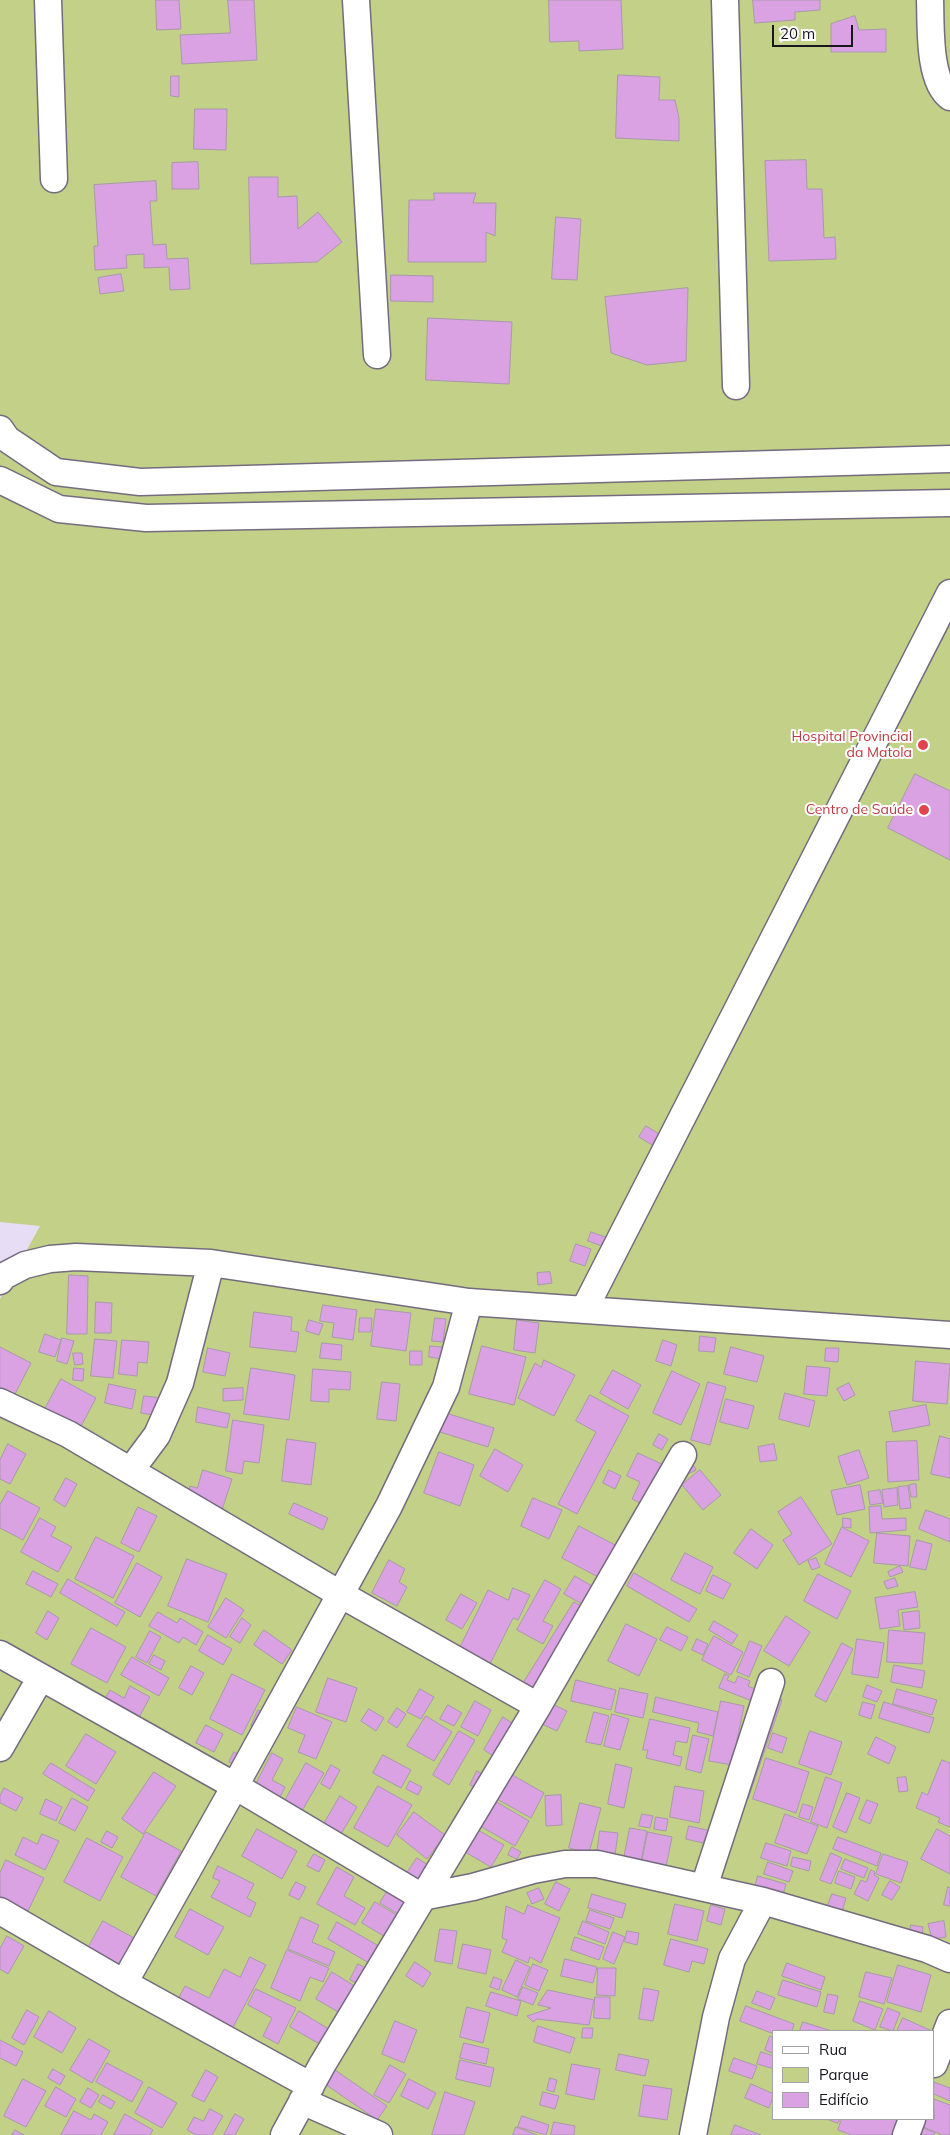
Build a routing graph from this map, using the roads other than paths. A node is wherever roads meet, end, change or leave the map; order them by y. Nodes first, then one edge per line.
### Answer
1 (48, 0) edge
2 (356, 0) edge
3 (725, 0) edge
4 (930, 0) edge
5 (950, 97) edge
6 (54, 179) dead end
7 (377, 355) dead end
8 (736, 386) dead end
9 (0, 429) edge
10 (950, 459) edge
11 (0, 480) edge
12 (950, 503) edge
13 (950, 593) edge
14 (211, 1263) junction
15 (0, 1280) edge
16 (468, 1302) junction
17 (584, 1310) junction
18 (950, 1335) edge
19 (0, 1402) edge
20 (683, 1455) dead end
21 (131, 1470) junction
22 (340, 1594) junction
23 (0, 1654) edge
24 (40, 1677) junction
25 (772, 1682) dead end
26 (538, 1706) junction
27 (0, 1748) edge
28 (235, 1786) junction
29 (704, 1887) junction
30 (422, 1898) junction
31 (763, 1900) junction
32 (0, 1910) edge
33 (942, 1949) edge
34 (124, 1983) junction
35 (950, 2023) edge
36 (935, 2061) edge
37 (307, 2093) junction
38 (912, 2120) edge
39 (284, 2135) edge
40 (379, 2135) edge
41 (693, 2135) edge
42 (906, 2135) edge

1 - 6 street
2 - 7 street
3 - 8 street
4 - 5 street
9 - 10 street
11 - 12 street
13 - 17 street
14 - 15 street
14 - 16 street
14 - 21 street
16 - 17 street
16 - 22 street
17 - 18 street
19 - 21 street
20 - 26 street
21 - 22 street
22 - 26 street
22 - 28 street
23 - 24 street
24 - 27 street
24 - 28 street
25 - 29 street
26 - 30 street
28 - 30 street
28 - 34 street
29 - 30 street
29 - 31 street
30 - 37 street
31 - 33 street
31 - 41 street
32 - 34 street
34 - 37 street
35 - 36 street
37 - 39 street
37 - 40 street
38 - 42 street

